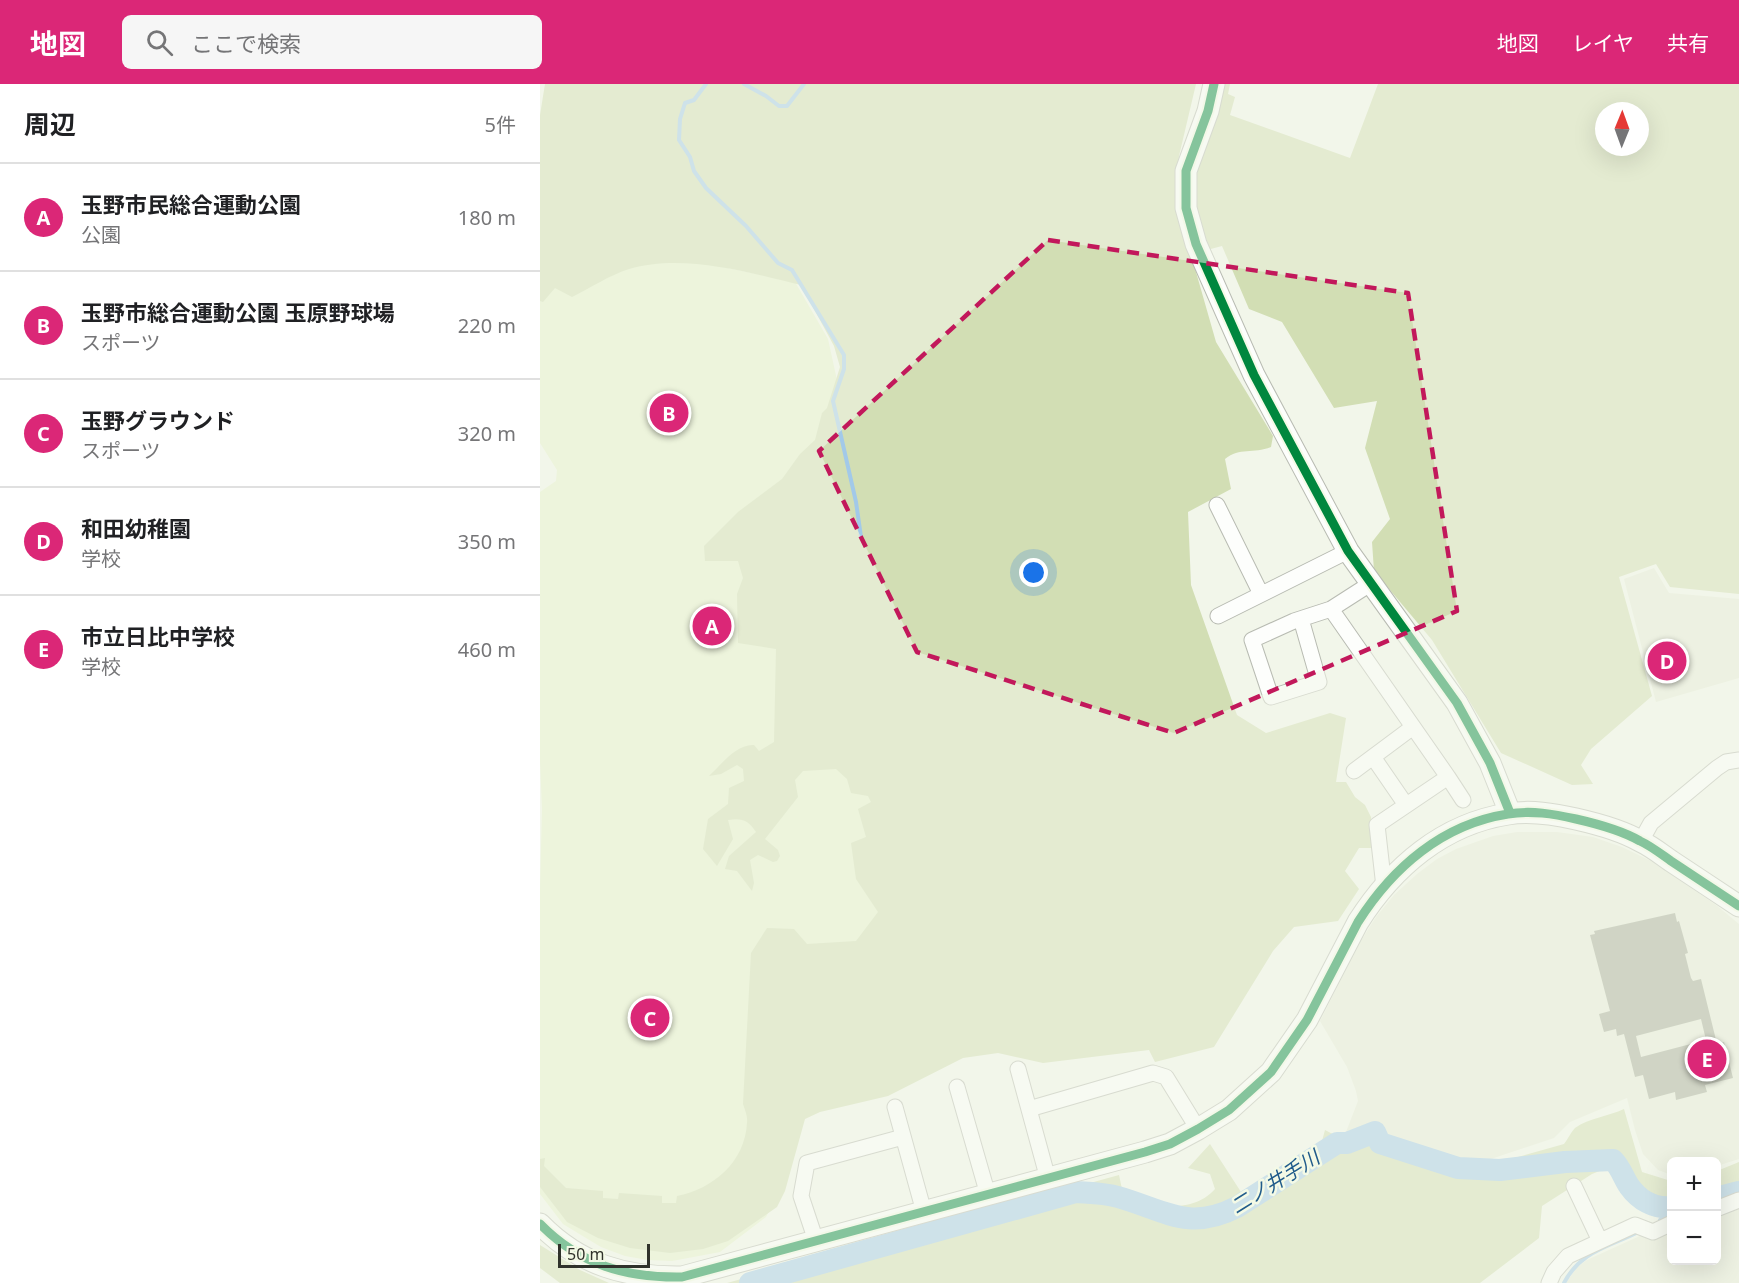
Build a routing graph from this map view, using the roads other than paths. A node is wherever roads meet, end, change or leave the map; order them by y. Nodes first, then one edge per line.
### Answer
1 (1214, 84) edge
2 (1216, 505) dead end
3 (1348, 551) junction
4 (1370, 584) junction
5 (1261, 594) junction
6 (1331, 609) junction
7 (1218, 615) dead end
8 (1301, 619) junction
9 (1413, 727) junction
10 (1373, 757) junction
11 (1739, 760) edge
12 (1354, 771) dead end
13 (1448, 777) junction
14 (1463, 800) dead end
15 (1407, 805) junction
16 (1510, 813) junction
17 (1641, 841) junction
18 (1384, 887) junction
19 (1739, 906) edge
20 (1018, 1069) dead end
21 (957, 1087) dead end
22 (895, 1107) dead end
23 (1029, 1109) junction
24 (1198, 1130) junction
25 (903, 1137) junction
26 (1048, 1179) junction
27 (1575, 1186) dead end
28 (988, 1195) junction
29 (1739, 1200) edge
30 (1721, 1207) edge
31 (924, 1212) junction
32 (540, 1224) edge
33 (1667, 1225) edge
34 (816, 1241) junction
35 (1600, 1241) junction
36 (1549, 1283) edge

1 - 3 street
2 - 5 street
3 - 4 street
3 - 5 street
4 - 6 street
4 - 16 street
5 - 7 street
6 - 8 street
6 - 9 street
8 - 8 street
9 - 10 street
9 - 13 street
10 - 12 street
10 - 15 street
11 - 17 street
13 - 14 street
13 - 15 street
15 - 18 street
16 - 17 street
16 - 18 street
17 - 19 street
18 - 24 street
20 - 23 street
21 - 28 street
22 - 25 street
23 - 24 street
23 - 26 street
24 - 26 street
25 - 31 street
25 - 34 street
26 - 28 street
27 - 35 street
28 - 31 street
29 - 30 street
31 - 34 street
32 - 34 street
33 - 35 street
35 - 36 street

